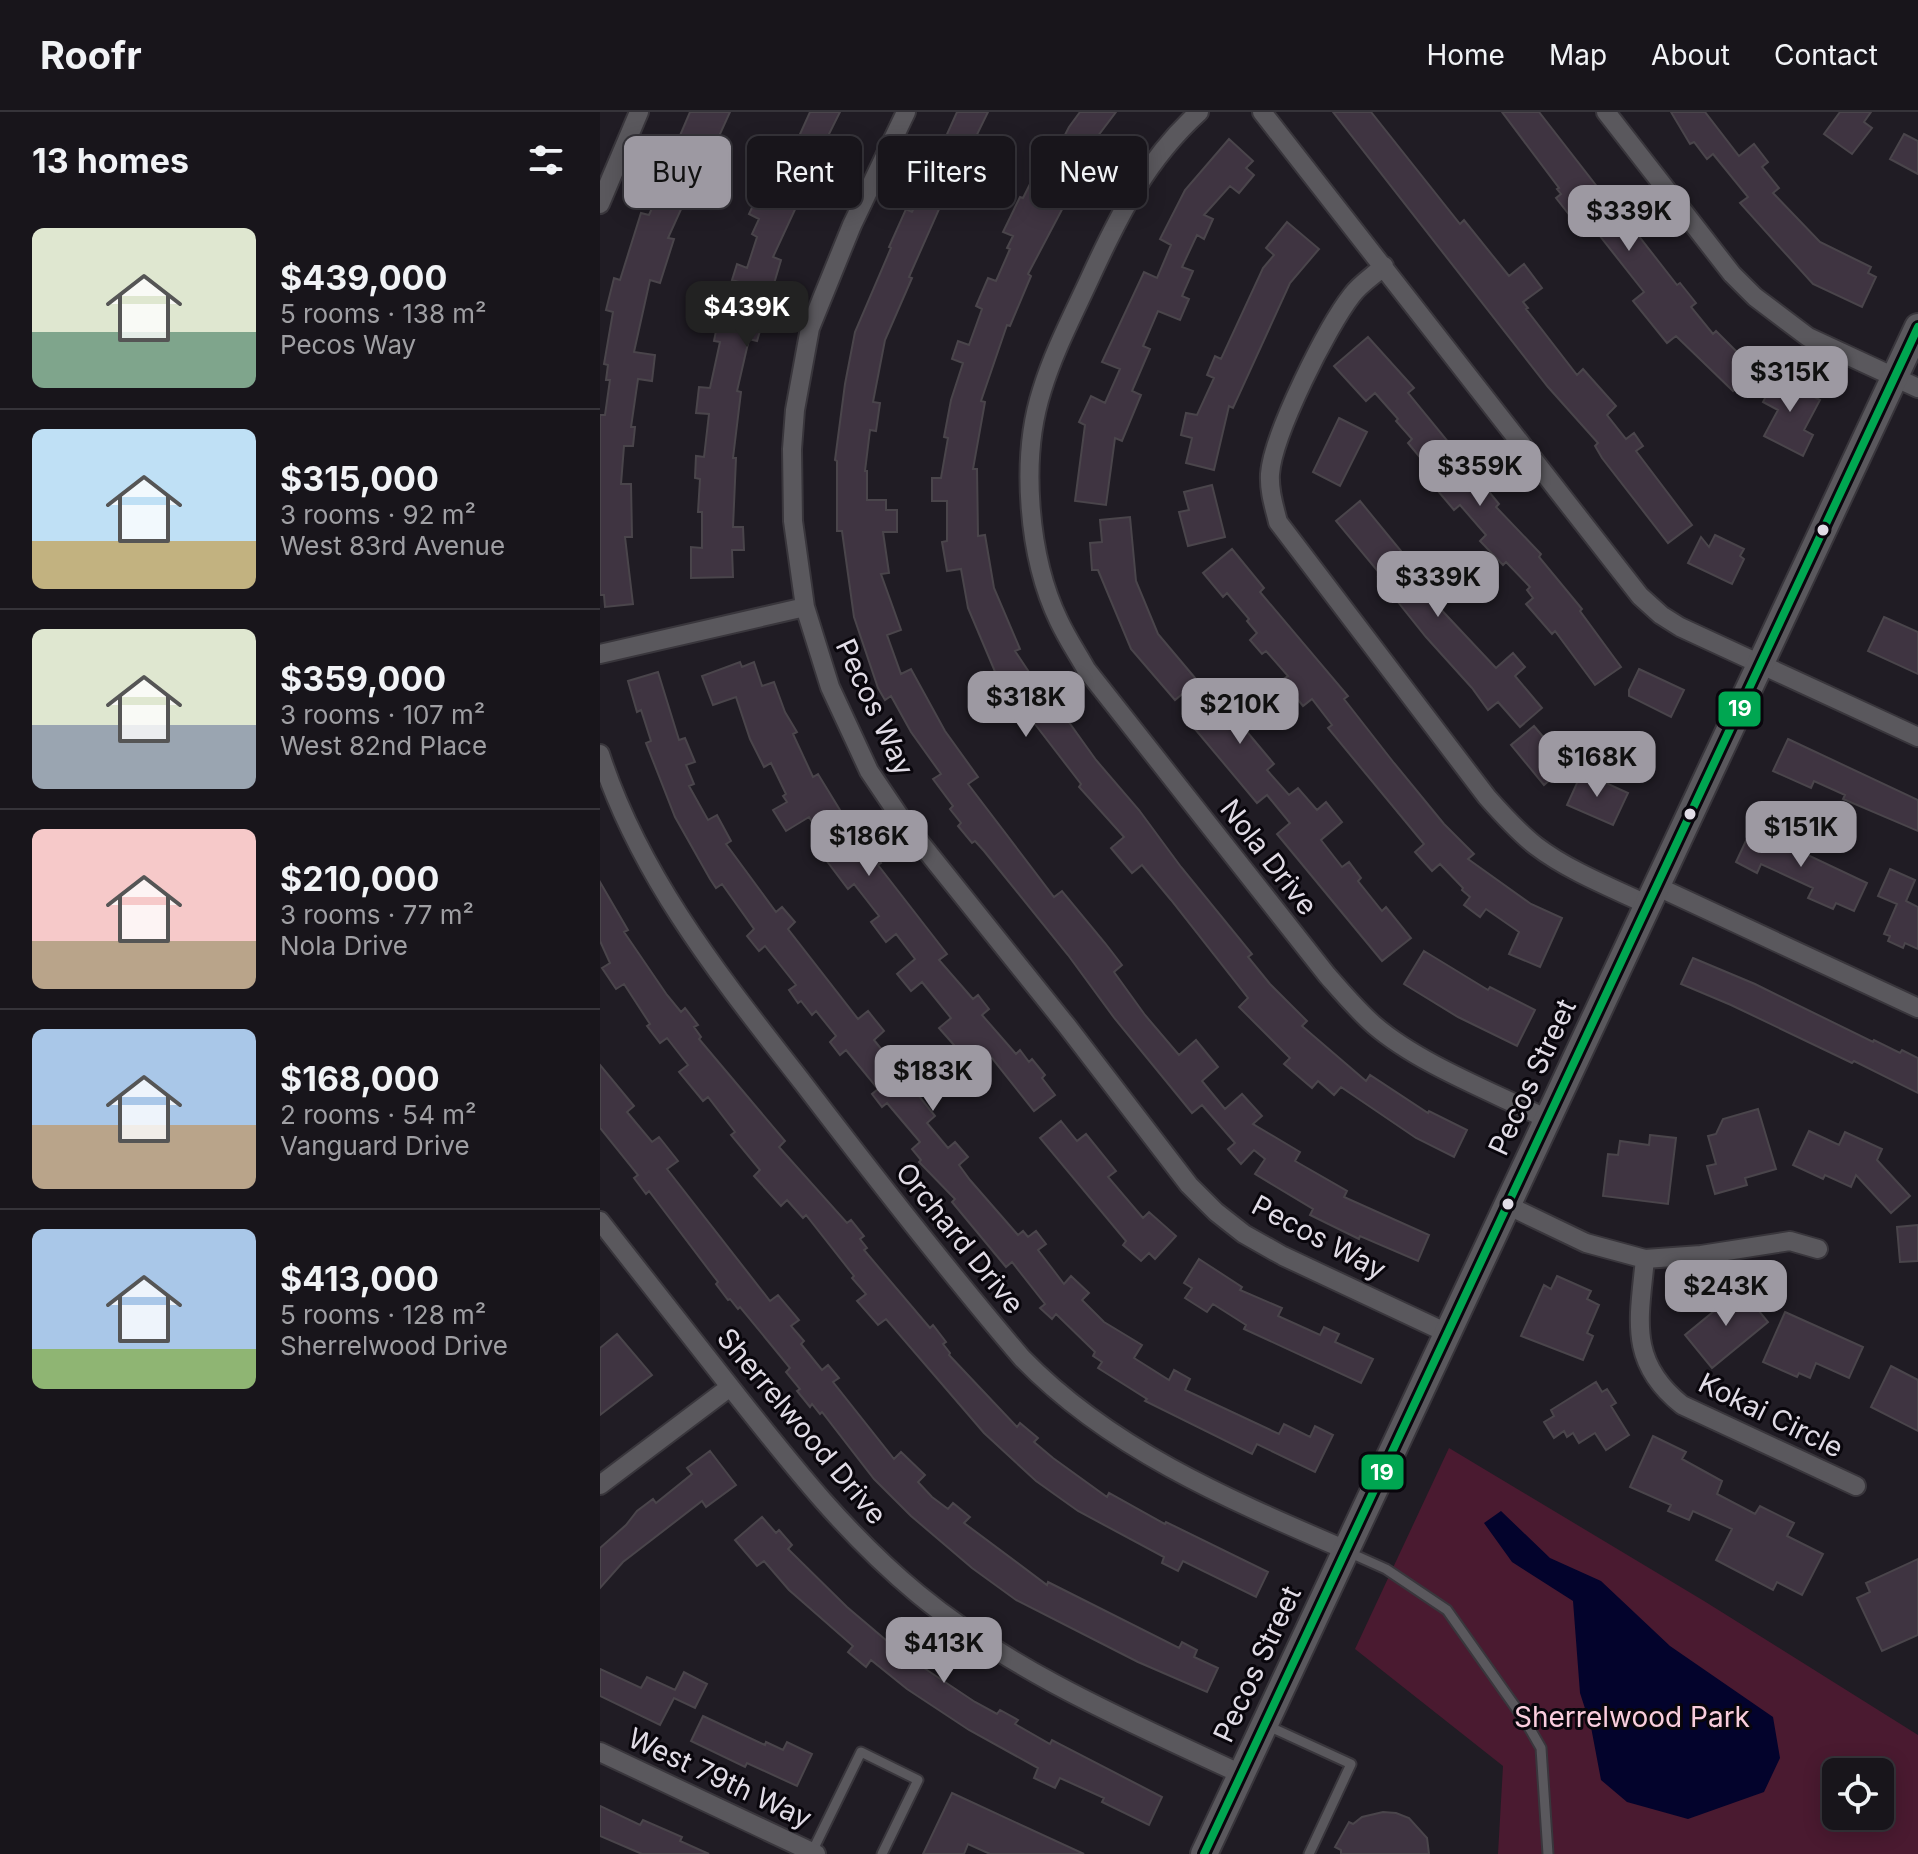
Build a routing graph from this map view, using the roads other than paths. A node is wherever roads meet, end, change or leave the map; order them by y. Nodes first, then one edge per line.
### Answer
1 (639, 112) edge
2 (906, 112) edge
3 (1199, 112) edge
4 (1262, 112) edge
5 (1606, 112) edge
6 (600, 204) edge
7 (1384, 266) junction
8 (1918, 327) edge
9 (1906, 383) edge
10 (805, 607) junction
11 (600, 654) edge
12 (1761, 663) junction
13 (1918, 737) edge
14 (600, 754) edge
15 (1652, 895) junction
16 (1918, 1008) edge
17 (1547, 1119) junction
18 (1507, 1205) junction
19 (600, 1221) edge
20 (1818, 1249) dead end
21 (1645, 1259) junction
22 (1447, 1333) junction
23 (730, 1387) junction
24 (600, 1485) edge
25 (1856, 1486) dead end
26 (1346, 1550) junction
27 (1265, 1724) junction
28 (600, 1752) edge
29 (1241, 1774) junction
30 (1210, 1852) edge
31 (814, 1853) edge
32 (882, 1854) edge
33 (1309, 1854) edge
34 (1548, 1854) edge

1 - 6 street
2 - 10 street, Pecos Way
3 - 17 street, Nola Drive
4 - 7 street
5 - 9 street
7 - 12 street
7 - 15 street
8 - 9 main road, Pecos Street
9 - 12 main road, Pecos Street
10 - 11 street
10 - 22 street, Pecos Way
12 - 13 street
12 - 15 main road, Pecos Street
14 - 26 street, Orchard Drive
15 - 16 street
15 - 17 main road, Pecos Street
17 - 18 main road, Pecos Street
18 - 21 street
18 - 22 main road, Pecos Street
19 - 23 street, Sherrelwood Drive
20 - 21 street
21 - 25 street, Kokai Circle
22 - 26 main road, Pecos Street
23 - 24 street
23 - 29 street, Sherrelwood Drive
26 - 27 main road, Pecos Street
26 - 34 lane
27 - 29 main road, Pecos Street
27 - 33 lane
28 - 31 street, West 79th Way
29 - 30 main road, Pecos Street
31 - 32 lane

